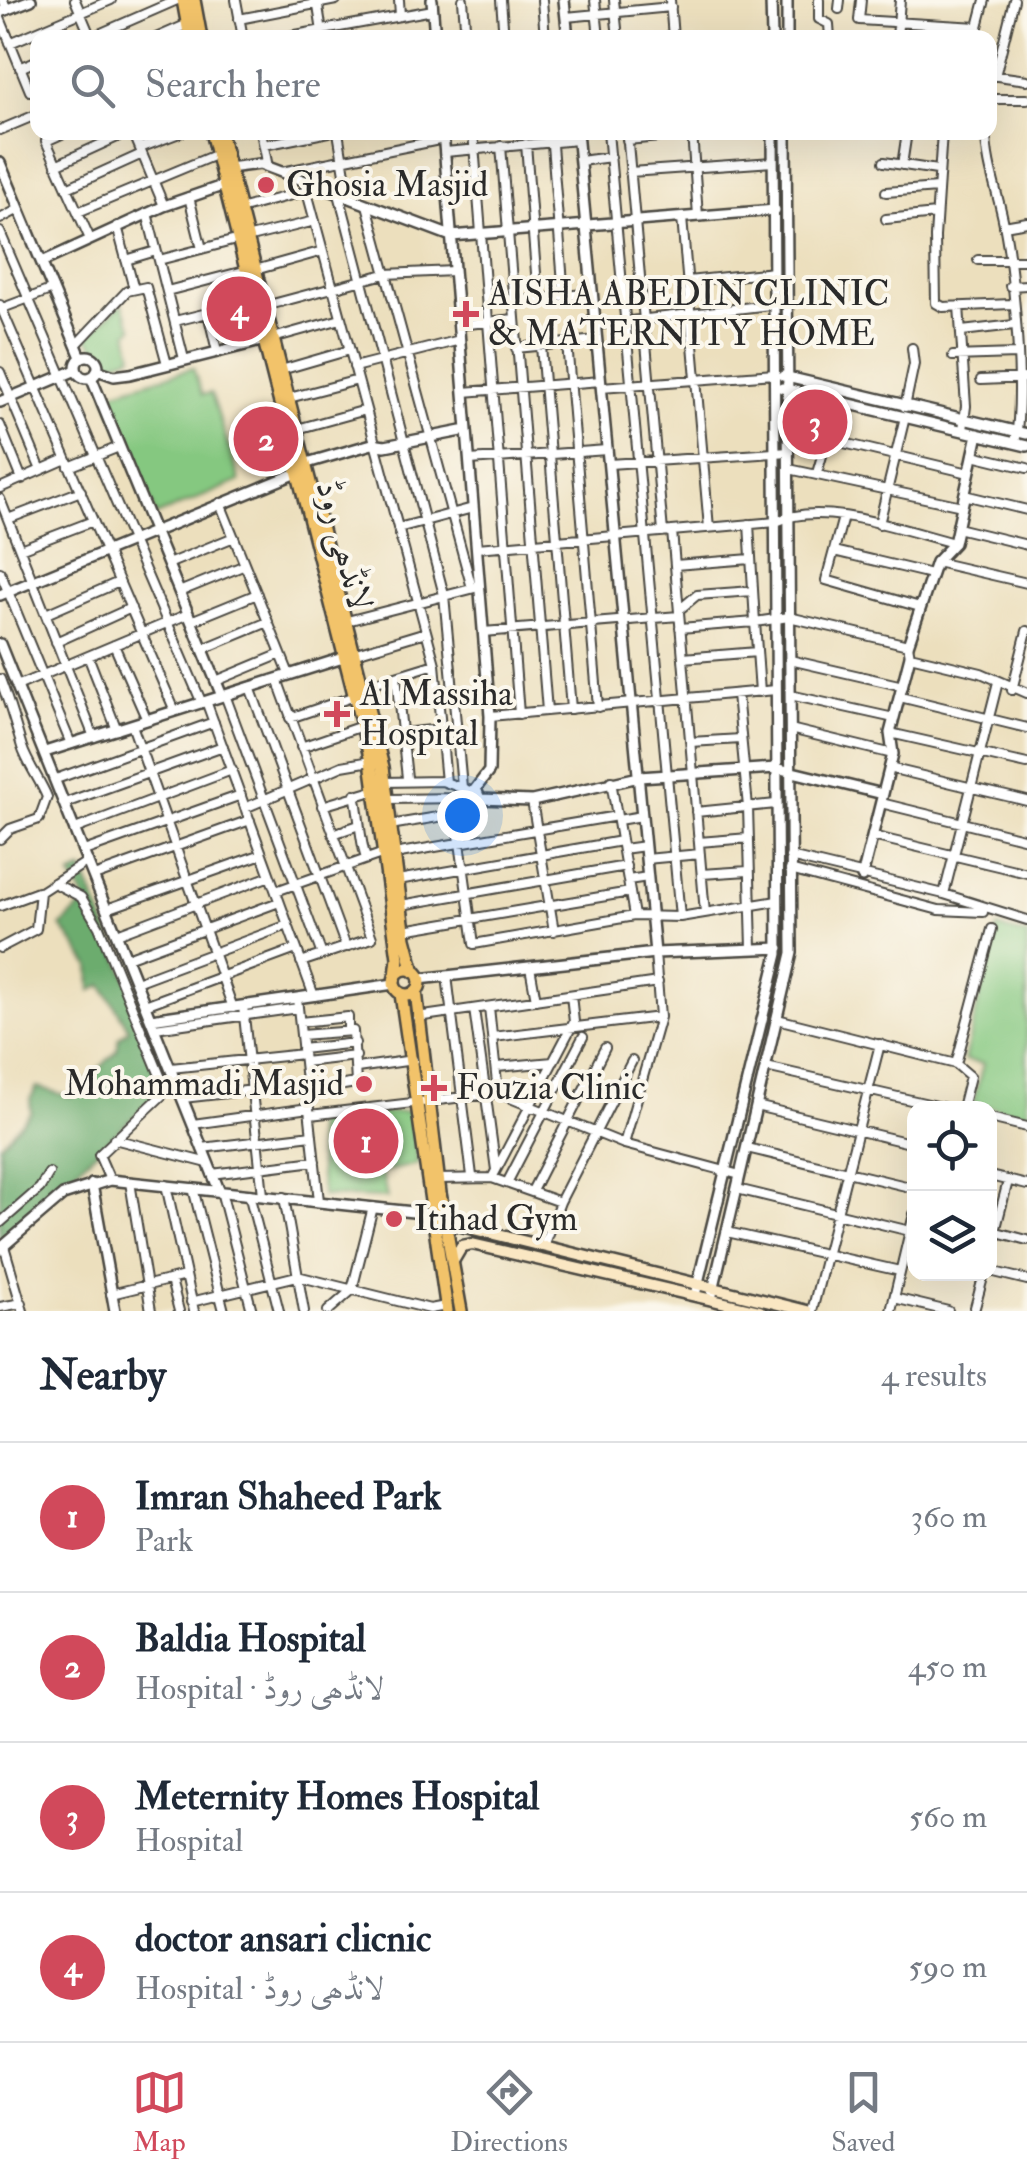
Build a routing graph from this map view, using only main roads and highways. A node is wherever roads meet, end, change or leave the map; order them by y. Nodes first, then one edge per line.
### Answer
1 (180, 0) edge
2 (194, 0) edge
3 (189, 30) edge
4 (200, 30) edge
5 (213, 140) edge
6 (222, 140) edge
7 (241, 239) junction
8 (267, 339) junction
9 (302, 468) junction
10 (351, 655) junction
11 (360, 691) junction
12 (379, 785) junction
13 (389, 854) junction
14 (399, 930) junction
15 (417, 981) junction
16 (397, 984) junction
17 (423, 1104) junction
18 (445, 1222) junction
19 (452, 1263) junction
20 (696, 1290) junction
21 (712, 1294) junction
22 (446, 1308) edge
23 (746, 1309) edge
24 (461, 1311) edge
25 (760, 1311) edge
26 (810, 1311) edge

1 - 3 main road
2 - 4 main road
5 - 7 main road, لانڈھی روڈ
6 - 7 main road, لانڈھی روڈ
7 - 8 main road, لانڈھی روڈ
8 - 9 main road, لانڈھی روڈ
8 - 9 main road, لانڈھی روڈ
9 - 10 main road, لانڈھی روڈ
9 - 10 main road, لانڈھی روڈ
10 - 11 main road, لانڈھی روڈ
11 - 12 main road, لانڈھی روڈ
11 - 12 main road, لانڈھی روڈ
12 - 13 main road, لانڈھی روڈ
12 - 13 main road, لانڈھی روڈ
13 - 14 main road, لانڈھی روڈ
13 - 14 main road, لانڈھی روڈ
14 - 15 main road, لانڈھی روڈ
14 - 16 main road, لانڈھی روڈ
15 - 16 main road
15 - 16 main road
15 - 17 main road, لانڈھی روڈ
16 - 17 main road, لانڈھی روڈ
17 - 18 main road, لانڈھی روڈ
17 - 22 main road, لانڈھی روڈ
18 - 19 main road, لانڈھی روڈ
18 - 20 main road
19 - 20 main road
19 - 24 main road, لانڈھی روڈ
20 - 21 main road
21 - 23 main road
21 - 26 main road
23 - 25 main road

